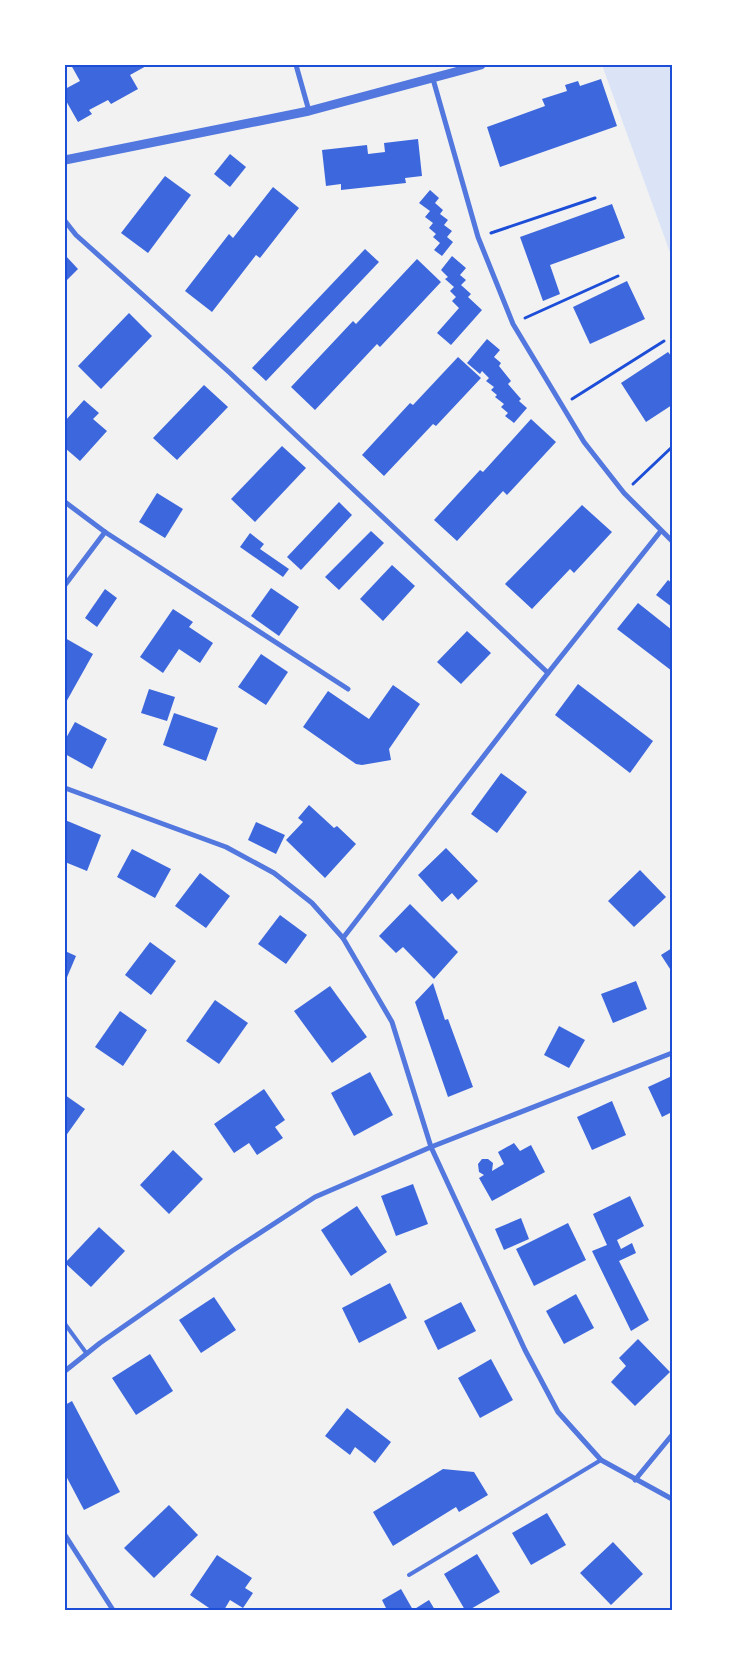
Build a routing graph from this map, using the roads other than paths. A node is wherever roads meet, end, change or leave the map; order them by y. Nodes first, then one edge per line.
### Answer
1 (296, 65) edge
2 (481, 65) edge
3 (433, 79) junction
4 (309, 111) junction
5 (65, 160) edge
6 (65, 221) edge
7 (65, 502) edge
8 (105, 532) junction
9 (660, 532) junction
10 (672, 541) edge
11 (65, 584) edge
12 (548, 673) junction
13 (348, 689) dead end
14 (65, 788) edge
15 (343, 938) junction
16 (672, 1053) edge
17 (431, 1147) junction
18 (65, 1324) edge
19 (87, 1354) junction
20 (65, 1371) edge
21 (672, 1435) edge
22 (601, 1460) junction
23 (636, 1480) junction
24 (672, 1499) edge
25 (65, 1535) edge
26 (410, 1575) dead end
27 (113, 1610) edge

1 - 4 street
2 - 3 street
3 - 4 street
3 - 9 street
4 - 5 street
6 - 12 street
7 - 8 street
8 - 11 street
8 - 13 street
9 - 10 street
9 - 12 street
12 - 15 street
14 - 15 street
15 - 17 street
16 - 17 street
17 - 19 street
17 - 22 street
18 - 19 lane
19 - 20 street
21 - 23 street
22 - 23 street
22 - 26 lane
23 - 24 street
25 - 27 street

